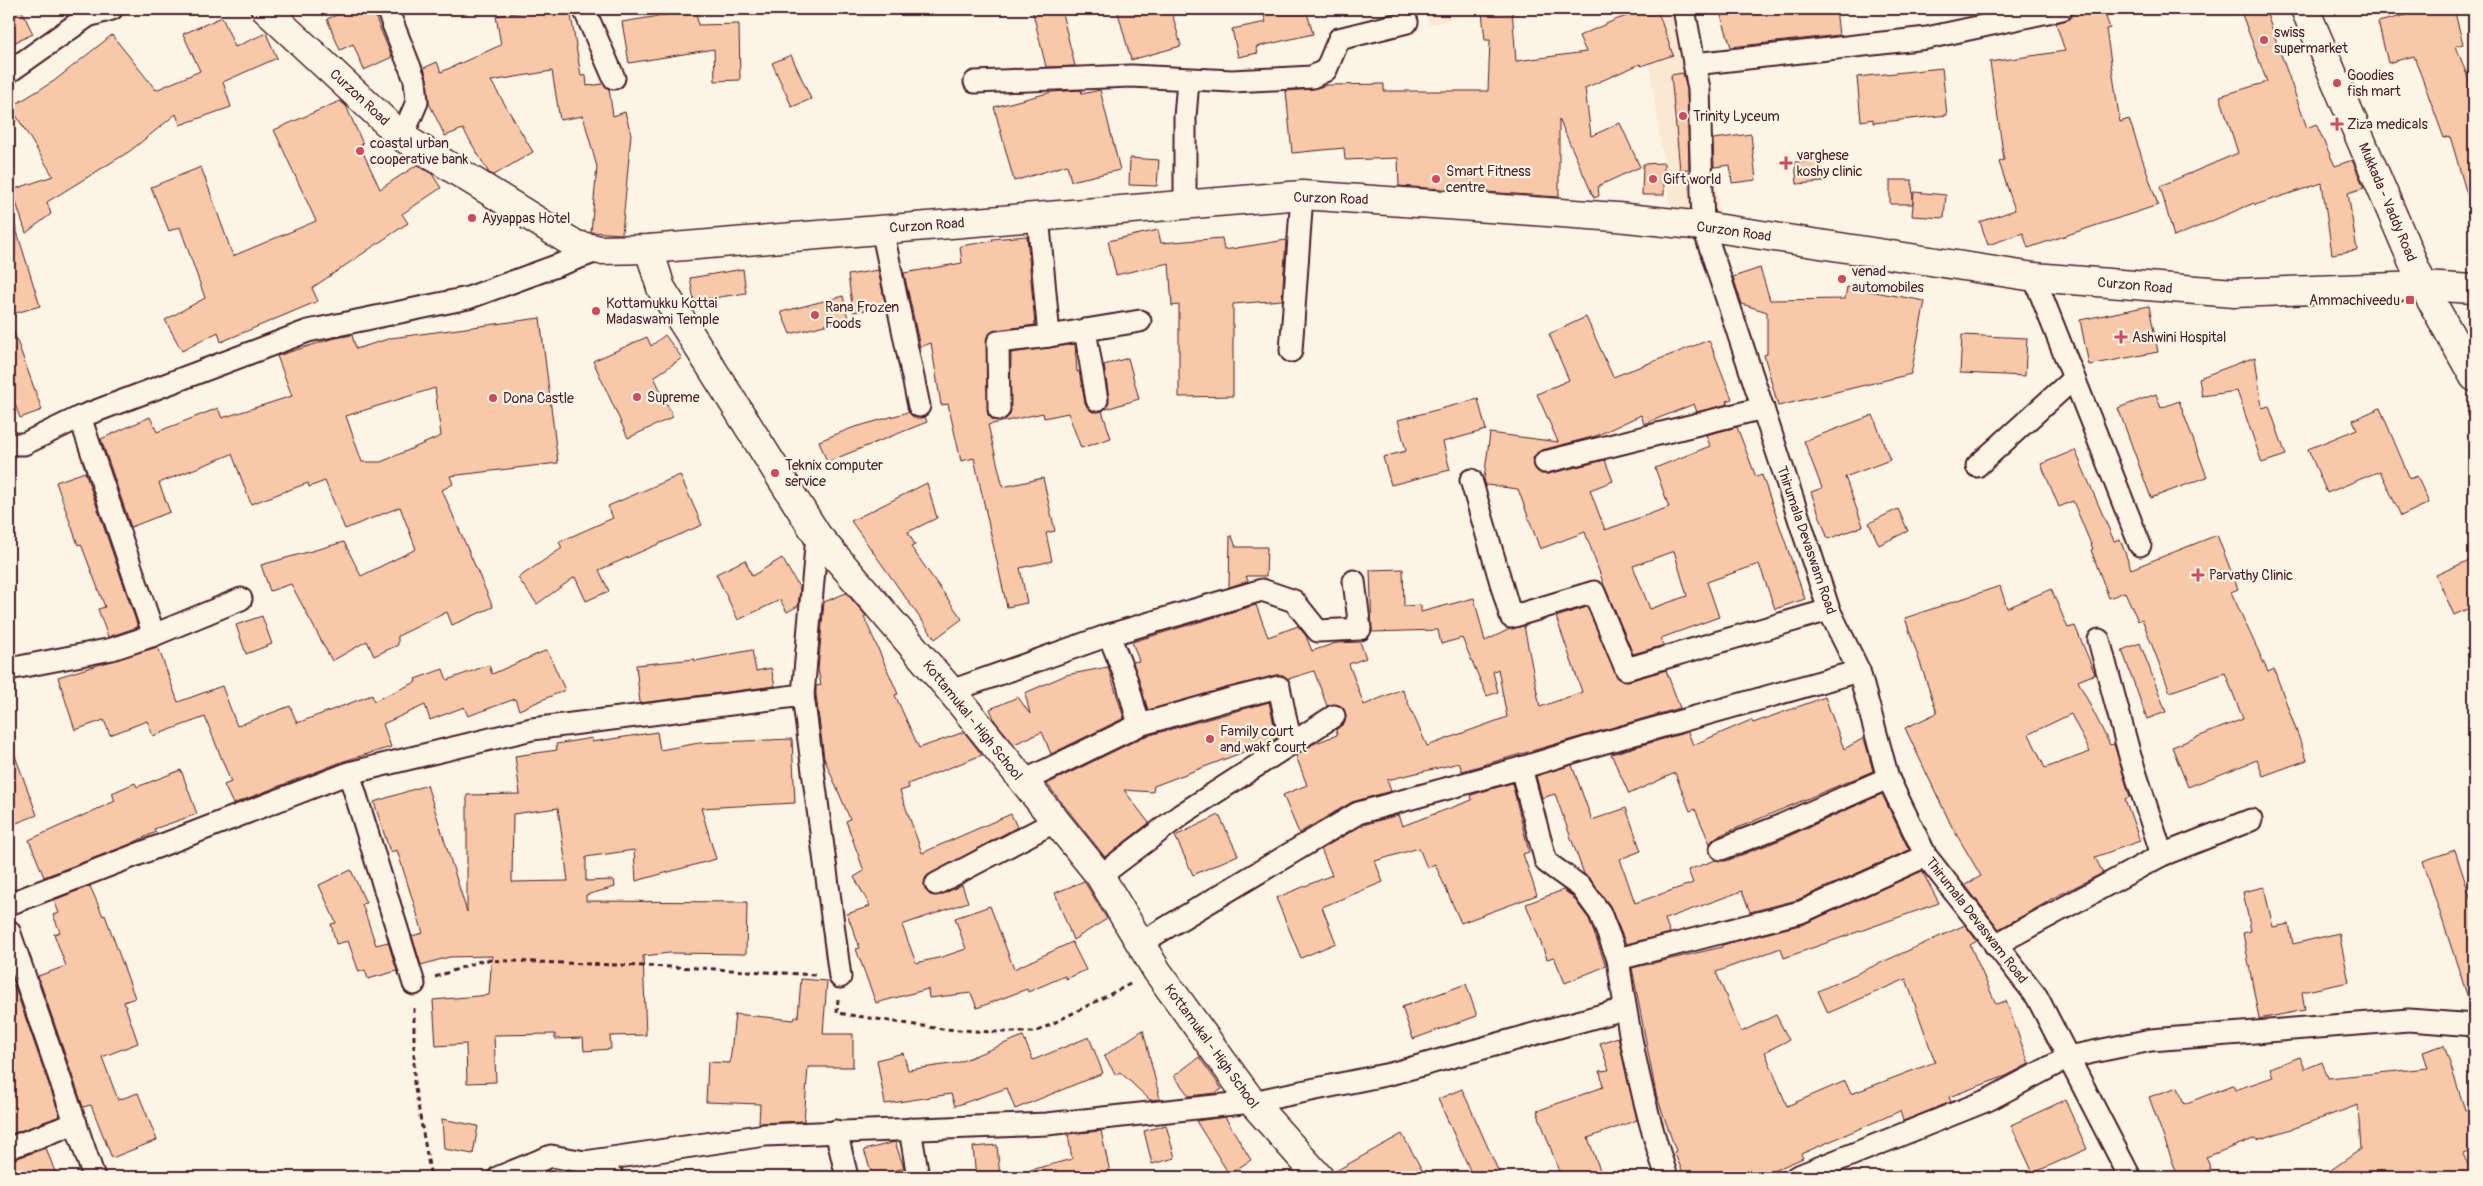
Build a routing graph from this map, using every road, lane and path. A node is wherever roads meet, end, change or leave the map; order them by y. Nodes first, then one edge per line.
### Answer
1 (112, 9) edge
2 (265, 9) edge
3 (387, 9) edge
4 (584, 9) edge
5 (1684, 9) edge
6 (2062, 9) edge
7 (2305, 9) edge
8 (1407, 22) dead end
9 (1694, 64) junction
10 (9, 72) edge
11 (614, 78) dead end
12 (1188, 81) junction
13 (975, 82) dead end
14 (402, 137) junction
15 (1302, 195) junction
16 (1185, 204) junction
17 (1038, 216) junction
18 (1703, 226) junction
19 (882, 229) junction
20 (649, 249) junction
21 (600, 250) junction
22 (2034, 277) junction
23 (2423, 286) junction
24 (2474, 289) edge
25 (1140, 321) dead end
26 (1085, 330) junction
27 (1049, 336) junction
28 (1291, 350) dead end
29 (2474, 377) edge
30 (2073, 380) junction
31 (1097, 400) dead end
32 (919, 406) dead end
33 (1763, 408) junction
34 (999, 409) dead end
35 (80, 417) junction
36 (9, 444) edge
37 (1545, 462) dead end
38 (1977, 466) dead end
39 (1471, 480) dead end
40 (817, 536) junction
41 (2140, 544) dead end
42 (1354, 581) dead end
43 (241, 600) dead end
44 (1829, 610) junction
45 (154, 635) junction
46 (1109, 635) junction
47 (2099, 640) dead end
48 (9, 669) edge
49 (1859, 671) junction
50 (951, 691) junction
51 (803, 695) junction
52 (1334, 716) dead end
53 (1139, 725) junction
54 (1291, 744) junction
55 (1521, 768) junction
56 (349, 773) junction
57 (1888, 778) junction
58 (1024, 781) junction
59 (2251, 820) dead end
60 (1056, 821) junction
61 (1721, 849) dead end
62 (2162, 855) junction
63 (1926, 856) junction
64 (1100, 876) junction
65 (936, 884) dead end
66 (9, 904) edge
67 (9, 930) edge
68 (1139, 944) junction
69 (1995, 945) junction
70 (1618, 959) junction
71 (1157, 971) junction
72 (840, 977) junction
73 (414, 984) junction
74 (1624, 1009) junction
75 (2474, 1025) edge
76 (2069, 1057) junction
77 (1252, 1102) junction
78 (76, 1122) junction
79 (910, 1129) junction
80 (836, 1131) junction
81 (9, 1148) edge
82 (585, 1162) junction
83 (94, 1177) edge
84 (431, 1177) edge
85 (499, 1177) edge
86 (613, 1177) edge
87 (847, 1177) edge
88 (918, 1177) edge
89 (1319, 1177) edge
90 (1667, 1177) edge
91 (1796, 1177) edge
92 (2130, 1177) edge

1 - 10 street
2 - 14 main road, Curzon Road
3 - 14 street
4 - 11 street
5 - 9 street, Thirumala Devaswam Road
6 - 9 street
7 - 23 main road, Mukkada - Vaddy Road
8 - 12 street
9 - 18 street, Thirumala Devaswam Road
12 - 13 street
12 - 16 street
14 - 21 main road, Curzon Road
15 - 16 main road, Curzon Road
15 - 18 main road, Curzon Road
15 - 28 street
16 - 17 main road, Curzon Road
17 - 19 main road, Curzon Road
17 - 27 street
18 - 22 main road, Curzon Road
18 - 33 street, Thirumala Devaswam Road
19 - 20 main road, Curzon Road
19 - 32 street
20 - 21 main road, Curzon Road
20 - 40 main road, Kottamukal - High School
21 - 35 street
22 - 23 main road, Curzon Road
22 - 30 street
23 - 24 main road, Curzon Road
23 - 29 main road, Mukkada - Vaddy Road
25 - 26 street
26 - 27 street
26 - 31 street
27 - 34 street
30 - 38 street
30 - 41 street
33 - 37 street
33 - 44 street, Thirumala Devaswam Road
35 - 36 street
35 - 45 street
39 - 44 street
40 - 50 main road, Kottamukal - High School
40 - 51 street
42 - 46 street
43 - 45 street
44 - 49 street, Thirumala Devaswam Road
45 - 48 street
46 - 50 street
46 - 53 street
47 - 62 street
49 - 55 street
49 - 57 street, Thirumala Devaswam Road
50 - 58 main road, Kottamukal - High School
51 - 56 street
51 - 72 street
52 - 54 street
53 - 54 street
53 - 58 street
54 - 64 street
55 - 68 street
55 - 70 street
56 - 66 street
56 - 73 street
57 - 61 street
57 - 63 street, Thirumala Devaswam Road
58 - 60 main road, Kottamukal - High School
59 - 62 street
60 - 64 main road, Kottamukal - High School
60 - 65 street
62 - 69 street
63 - 69 street, Thirumala Devaswam Road
63 - 70 street
64 - 68 main road, Kottamukal - High School
67 - 78 street
68 - 71 main road, Kottamukal - High School
69 - 76 street, Thirumala Devaswam Road
70 - 74 street
71 - 72 path
71 - 77 main road, Kottamukal - High School
72 - 73 path
73 - 84 path
74 - 77 street
74 - 90 street
75 - 76 street
76 - 91 street
76 - 92 street, Thirumala Devaswam Road
77 - 79 street
77 - 89 main road, Kottamukal - High School
78 - 81 street
78 - 83 street
79 - 80 street
79 - 88 street
80 - 82 street
80 - 87 street
82 - 85 street
82 - 86 street

